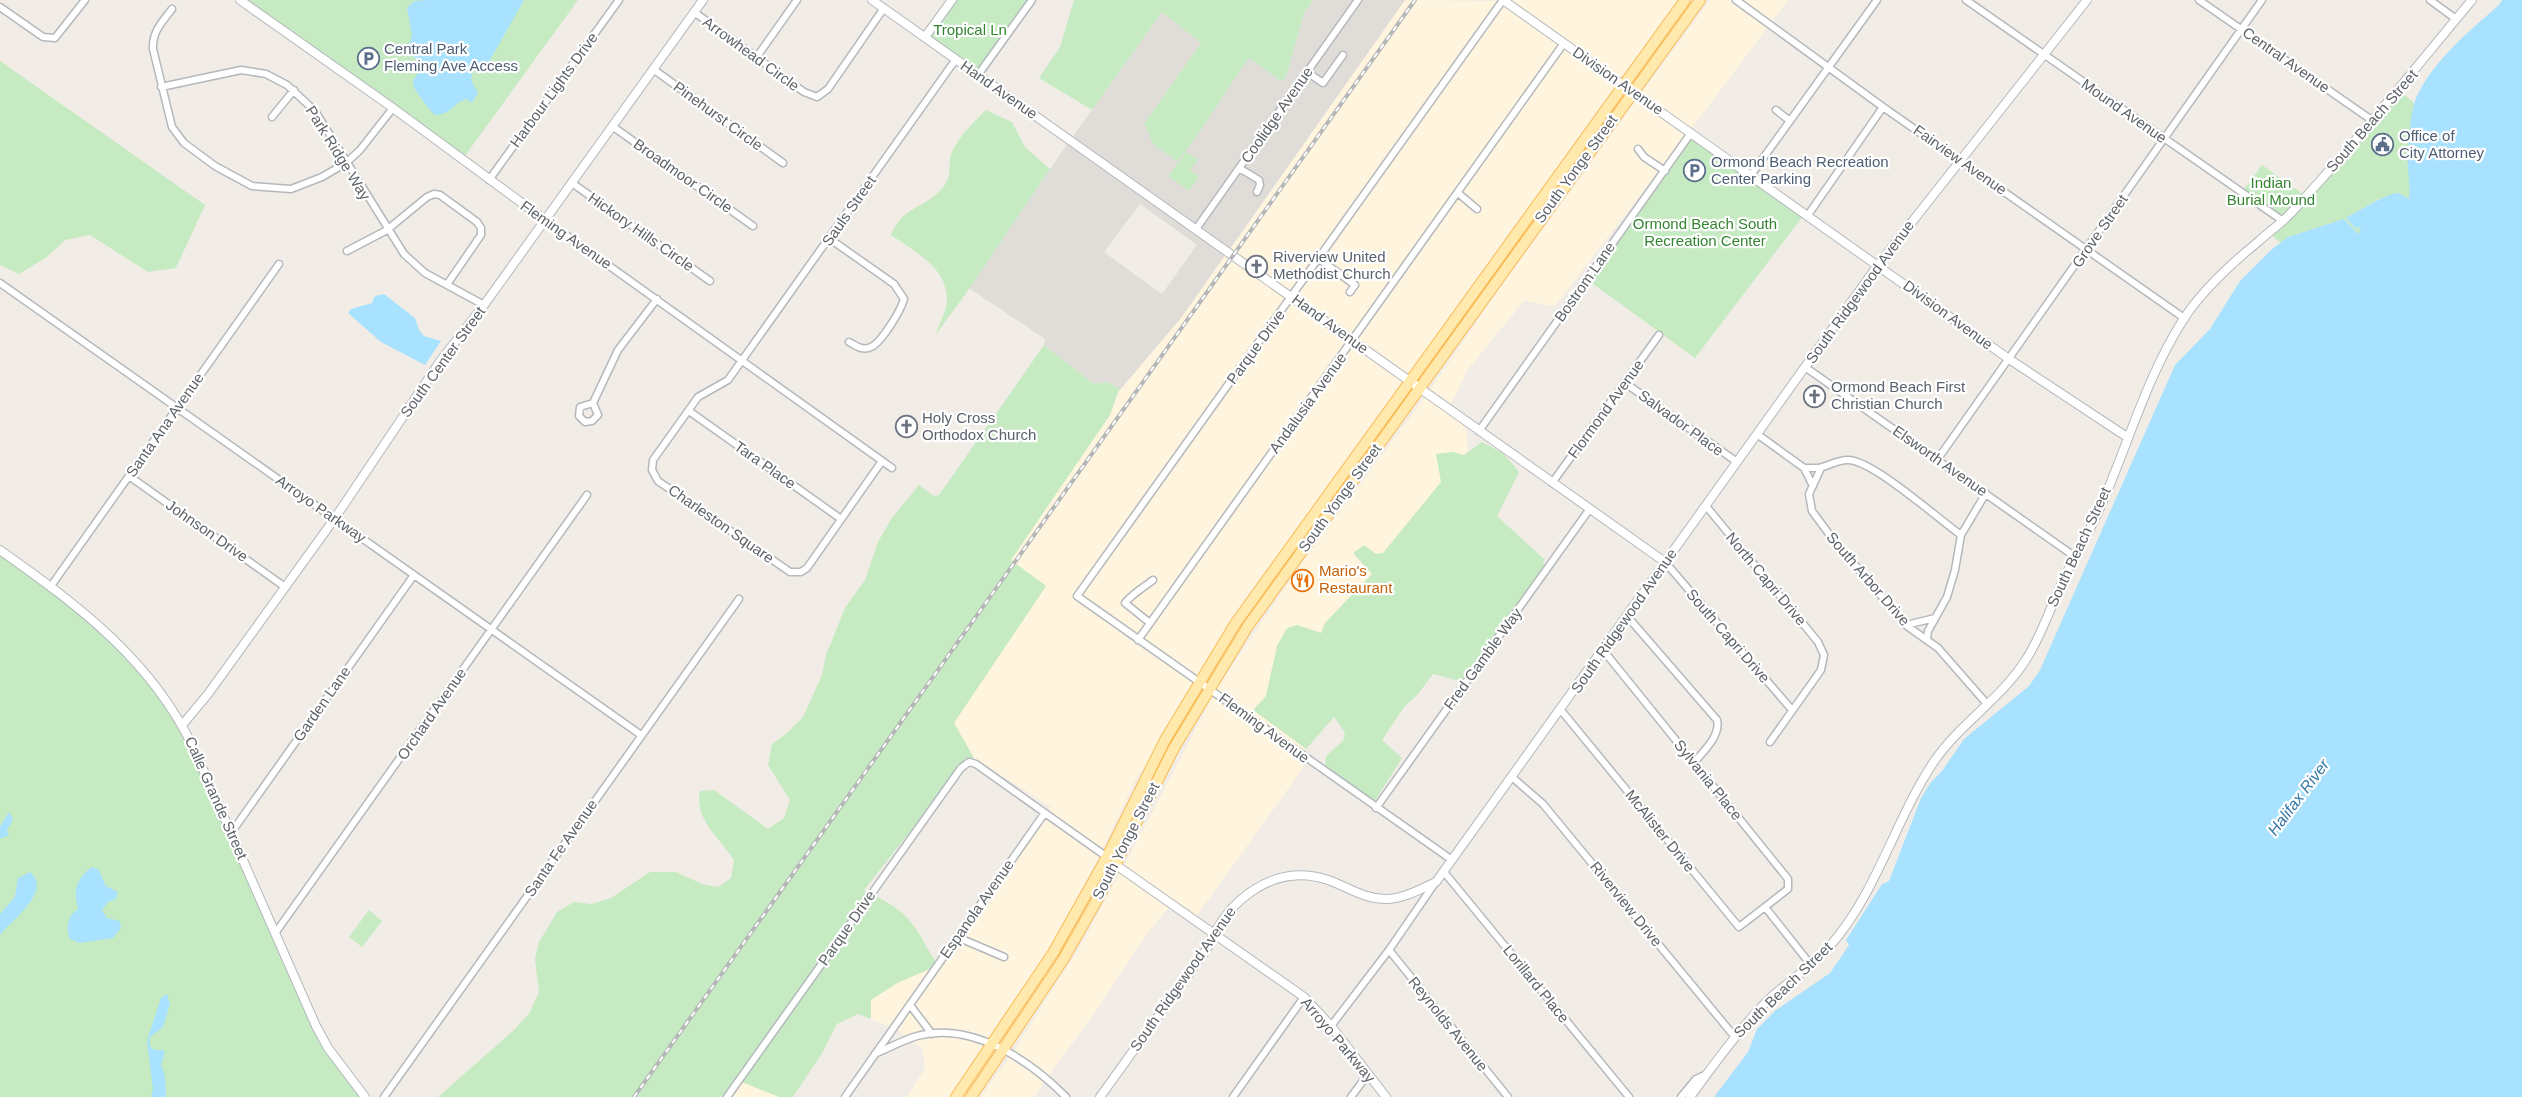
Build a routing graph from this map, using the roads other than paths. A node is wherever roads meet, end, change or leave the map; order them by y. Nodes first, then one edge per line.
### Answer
1 (85, 0) edge
2 (240, 0) edge
3 (619, 0) edge
4 (703, 0) edge
5 (797, 0) edge
6 (872, 0) edge
7 (952, 0) edge
8 (1032, 0) edge
9 (1358, 0) edge
10 (1503, 0) edge
11 (1685, 0) edge
12 (1700, 0) edge
13 (1736, 0) edge
14 (1878, 0) edge
15 (1966, 0) edge
16 (2087, 0) edge
17 (2199, 0) edge
18 (2262, 0) edge
19 (2430, 0) edge
20 (2472, 0) edge
21 (0, 7) edge
22 (884, 8) junction
23 (172, 9) dead end
24 (694, 12) junction
25 (2456, 18) junction
26 (2241, 28) junction
27 (925, 38) junction
28 (1564, 43) junction
29 (1343, 55) dead end
30 (2044, 55) junction
31 (756, 58) junction
32 (956, 59) junction
33 (1830, 66) junction
34 (653, 69) junction
35 (1307, 72) junction
36 (978, 75) junction
37 (1623, 85) junction
38 (162, 87) junction
39 (294, 90) junction
40 (1632, 92) junction
41 (1883, 107) junction
42 (393, 108) junction
43 (1776, 110) dead end
44 (272, 117) dead end
45 (2373, 121) junction
46 (1790, 122) junction
47 (612, 126) junction
48 (1691, 133) junction
49 (2164, 138) junction
50 (1638, 149) dead end
51 (1960, 160) junction
52 (346, 163) junction
53 (783, 163) dead end
54 (1239, 168) junction
55 (1664, 171) junction
56 (1751, 175) junction
57 (489, 180) junction
58 (572, 183) junction
59 (1257, 192) dead end
60 (1458, 193) junction
61 (1477, 209) dead end
62 (1808, 215) junction
63 (545, 220) junction
64 (2283, 221) junction
65 (753, 226) dead end
66 (1196, 229) junction
67 (387, 230) junction
68 (1518, 230) junction
69 (830, 239) junction
70 (2088, 249) junction
71 (1519, 250) junction
72 (347, 252) dead end
73 (1319, 259) junction
74 (279, 264) dead end
75 (1878, 265) junction
76 (710, 281) dead end
77 (0, 282) edge
78 (448, 283) junction
79 (1350, 292) dead end
80 (1292, 297) junction
81 (657, 299) junction
82 (484, 305) junction
83 (2184, 318) junction
84 (1659, 335) dead end
85 (1353, 341) junction
86 (849, 342) dead end
87 (2009, 358) junction
88 (742, 361) junction
89 (1805, 368) junction
90 (1409, 381) junction
91 (1625, 383) junction
92 (1419, 388) junction
93 (593, 402) dead end
94 (177, 408) junction
95 (689, 411) junction
96 (1479, 432) junction
97 (1756, 434) junction
98 (2127, 437) junction
99 (1937, 460) junction
100 (882, 461) junction
101 (1737, 462) junction
102 (892, 468) dead end
103 (1804, 468) junction
104 (1820, 468) junction
105 (129, 476) junction
106 (1552, 483) junction
107 (1813, 486) junction
108 (1986, 493) junction
109 (587, 495) dead end
110 (1327, 495) junction
111 (1706, 506) junction
112 (1590, 510) junction
113 (335, 518) junction
114 (841, 519) junction
115 (1961, 535) junction
116 (1311, 539) junction
117 (0, 550) edge
118 (2074, 556) junction
119 (1665, 562) junction
120 (414, 575) junction
121 (1153, 580) dead end
122 (51, 586) junction
123 (286, 587) junction
124 (1077, 596) joint
125 (739, 598) dead end
126 (1627, 616) junction
127 (1935, 618) junction
128 (1150, 623) junction
129 (1906, 625) junction
130 (491, 631) junction
131 (1928, 639) junction
132 (1138, 640) junction
133 (1603, 650) junction
134 (1199, 682) junction
135 (1208, 688) junction
136 (1987, 704) junction
137 (1560, 709) junction
138 (1792, 710) junction
139 (183, 724) junction
140 (641, 735) junction
141 (1770, 742) dead end
142 (1694, 763) junction
143 (1512, 777) junction
144 (1376, 808) junction
145 (1044, 814) junction
146 (231, 833) junction
147 (1114, 843) junction
148 (1106, 857) junction
149 (1452, 860) junction
150 (1116, 865) junction
151 (1444, 872) junction
152 (1108, 880) junction
153 (1436, 882) junction
154 (1765, 907) junction
155 (276, 932) junction
156 (1213, 934) junction
157 (957, 937) junction
158 (1388, 950) junction
159 (1004, 957) dead end
160 (1811, 965) junction
161 (1304, 997) junction
162 (910, 1005) junction
163 (1331, 1026) junction
164 (932, 1034) junction
165 (1734, 1036) junction
166 (993, 1045) junction
167 (1004, 1051) junction
168 (875, 1054) junction
169 (1368, 1074) junction
170 (1707, 1074) junction
171 (365, 1097) edge
172 (384, 1097) edge
173 (727, 1097) edge
174 (845, 1097) edge
175 (956, 1097) edge
176 (971, 1097) edge
177 (1066, 1097) edge
178 (1100, 1097) edge
179 (1233, 1097) edge
180 (1351, 1097) edge
181 (1386, 1097) edge
182 (1508, 1097) edge
183 (1629, 1097) edge
184 (1680, 1097) edge
185 (1690, 1097) edge

1 - 21 street
2 - 42 street, Fleming Avenue
3 - 57 street, Harbour Lights Drive
4 - 24 street, South Center Street
5 - 31 street
6 - 22 street, Hand Avenue
7 - 27 street
8 - 36 street
9 - 35 street, Coolidge Avenue
10 - 28 street, Division Avenue
10 - 73 street, Parque Drive
11 - 37 main road, South Yonge Street
12 - 40 main road, South Yonge Street
13 - 33 street, Fairview Avenue
14 - 33 street
15 - 30 street, Mound Avenue
16 - 30 street, South Ridgewood Avenue
17 - 26 street, Central Avenue
18 - 26 street, Grove Street
19 - 25 street
20 - 25 street, South Beach Street
22 - 27 street, Hand Avenue
22 - 31 street, Arrowhead Circle
23 - 38 street
24 - 31 street, Arrowhead Circle
24 - 34 street, South Center Street
25 - 45 street, South Beach Street
26 - 45 street, Central Avenue
26 - 49 street, Grove Street
27 - 32 street, Hand Avenue
28 - 37 street, Division Avenue
28 - 60 street, Andalusia Avenue
29 - 35 street
30 - 49 street, Mound Avenue
30 - 51 street, South Ridgewood Avenue
32 - 36 street, Hand Avenue
32 - 69 street, Sauls Street
33 - 41 street, Fairview Avenue
33 - 46 street
34 - 47 street, South Center Street
34 - 53 street, Pinehurst Circle
35 - 54 street, Coolidge Avenue
36 - 66 street, Hand Avenue
37 - 40 street, Division Avenue
37 - 68 main road, South Yonge Street
38 - 39 street, Park Ridge Way
38 - 52 street
39 - 44 street
39 - 52 street, Park Ridge Way
40 - 48 street, Division Avenue
40 - 71 main road, South Yonge Street
41 - 51 street, Fairview Avenue
41 - 62 street
42 - 52 street
42 - 57 street, Fleming Avenue
43 - 46 street
45 - 64 street, South Beach Street
46 - 56 street
47 - 58 street, South Center Street
47 - 65 street, Broadmoor Circle
48 - 55 street, Bostrom Lane
48 - 56 street, Division Avenue
49 - 64 street, Mound Avenue
49 - 70 street, Grove Street
50 - 55 street
51 - 70 street, Fairview Avenue
51 - 75 street, South Ridgewood Avenue
52 - 67 street, Park Ridge Way
54 - 59 street
54 - 66 street, Coolidge Avenue
55 - 96 street, Bostrom Lane
56 - 62 street, Division Avenue
57 - 63 street, Fleming Avenue
58 - 63 street, South Center Street
58 - 76 street, Hickory Hills Circle
60 - 61 street
60 - 85 street, Andalusia Avenue
62 - 75 street, Division Avenue
63 - 81 street, Fleming Avenue
63 - 82 street, South Center Street
64 - 83 street, South Beach Street
66 - 80 street, Hand Avenue
67 - 72 street
67 - 78 street, Park Ridge Way
67 - 78 street
68 - 71 main road
68 - 90 main road, South Yonge Street
69 - 86 street
69 - 88 street, Sauls Street
70 - 83 street, Fairview Avenue
70 - 87 street, Grove Street
71 - 92 main road, South Yonge Street
73 - 79 street
73 - 80 street, Parque Drive
74 - 94 street, Santa Ana Avenue
75 - 87 street, Division Avenue
75 - 89 street, South Ridgewood Avenue
77 - 94 street, Arroyo Parkway
78 - 82 street, Park Ridge Way
80 - 85 street, Hand Avenue
80 - 124 street, Parque Drive
81 - 88 street, Fleming Avenue
81 - 93 street
82 - 113 street, South Center Street
83 - 98 street, South Beach Street
84 - 91 street, Flormond Avenue
85 - 90 street, Hand Avenue
85 - 128 street, Andalusia Avenue
87 - 98 street, Division Avenue
87 - 99 street, Grove Street
88 - 95 street, Charleston Square
88 - 100 street, Fleming Avenue
89 - 97 street, South Ridgewood Avenue
89 - 99 street, Elsworth Avenue
90 - 92 street, Hand Avenue
90 - 110 main road, South Yonge Street
91 - 101 street, Salvador Place
91 - 106 street, Flormond Avenue
92 - 96 street, Hand Avenue
92 - 116 main road, South Yonge Street
94 - 105 street, Santa Ana Avenue
94 - 113 street, Arroyo Parkway
95 - 114 street, Tara Place
95 - 114 street, Charleston Square
96 - 106 street, Hand Avenue
97 - 101 street, South Ridgewood Avenue
97 - 103 street, South Arbor Drive
98 - 118 street, South Beach Street
99 - 108 street, Elsworth Avenue
100 - 102 street, Fleming Avenue
100 - 114 street, Charleston Square
101 - 111 street, South Ridgewood Avenue
103 - 104 street
103 - 107 street, South Arbor Drive
104 - 107 street, South Arbor Drive
104 - 115 street
105 - 122 street, Santa Ana Avenue
105 - 123 street, Johnson Drive
106 - 112 street, Hand Avenue
107 - 129 street, South Arbor Drive
108 - 115 street
108 - 118 street, Elsworth Avenue
109 - 130 street, Orchard Avenue
110 - 116 main road
110 - 134 main road, South Yonge Street
111 - 119 street, South Ridgewood Avenue
111 - 138 street, North Capri Drive
112 - 119 street, Hand Avenue
112 - 144 street, Fred Gamble Way
113 - 120 street, Arroyo Parkway
113 - 123 street, South Center Street
115 - 127 street
116 - 135 main road, South Yonge Street
117 - 122 street, Calle Grande Street
118 - 136 street, South Beach Street
119 - 126 street, South Ridgewood Avenue
119 - 138 street, South Capri Drive
120 - 130 street, Arroyo Parkway
120 - 146 street, Garden Lane
121 - 128 street
122 - 139 street, Calle Grande Street
123 - 139 street, South Center Street
124 - 132 street, Fleming Avenue
125 - 140 street, Santa Fe Avenue
126 - 133 street, South Ridgewood Avenue
126 - 142 street
127 - 129 street
127 - 131 street
128 - 132 street, Andalusia Avenue
129 - 131 street, South Arbor Drive
130 - 140 street, Arroyo Parkway
130 - 155 street, Orchard Avenue
131 - 136 street, South Arbor Drive
132 - 134 street, Fleming Avenue
133 - 137 street, South Ridgewood Avenue
133 - 142 street, Sylvania Place
134 - 135 street, Fleming Avenue
134 - 147 main road, South Yonge Street
135 - 144 street, Fleming Avenue
135 - 150 main road, South Yonge Street
136 - 160 street, South Beach Street
137 - 143 street, South Ridgewood Avenue
137 - 154 street, McAlister Drive
138 - 141 street
139 - 146 street, Calle Grande Street
140 - 172 street, Santa Fe Avenue
142 - 154 street, Sylvania Place
143 - 149 street, South Ridgewood Avenue
143 - 165 street, Riverview Drive
144 - 149 street, Fleming Avenue
145 - 148 street
145 - 157 street, Espanola Avenue
145 - 173 street, Parque Drive
146 - 155 street, Calle Grande Street
147 - 148 main road, South Yonge Street
147 - 150 main road
148 - 152 main road
148 - 166 main road, South Yonge Street
149 - 151 street, South Ridgewood Avenue
150 - 152 main road, South Yonge Street
150 - 156 street, Arroyo Parkway
151 - 153 street, South Ridgewood Avenue
151 - 183 street, Lorillard Place
152 - 167 main road, South Yonge Street
153 - 156 street, South Ridgewood Avenue
153 - 158 street
154 - 160 street
155 - 171 street, Calle Grande Street
156 - 161 street, Arroyo Parkway
156 - 178 street, South Ridgewood Avenue
157 - 159 street
157 - 162 street, Espanola Avenue
158 - 163 street
158 - 182 street, Reynolds Avenue
160 - 165 street, South Beach Street
161 - 163 street, Arroyo Parkway
161 - 179 street
162 - 164 street
162 - 168 street, Espanola Avenue
163 - 169 street, Arroyo Parkway
164 - 166 street
164 - 168 street
165 - 170 street, South Beach Street
166 - 167 street
166 - 175 main road, South Yonge Street
167 - 176 main road, South Yonge Street
167 - 177 street
168 - 174 street, Espanola Avenue
169 - 180 street
169 - 181 street, Arroyo Parkway
170 - 184 street
170 - 185 street, South Beach Street

